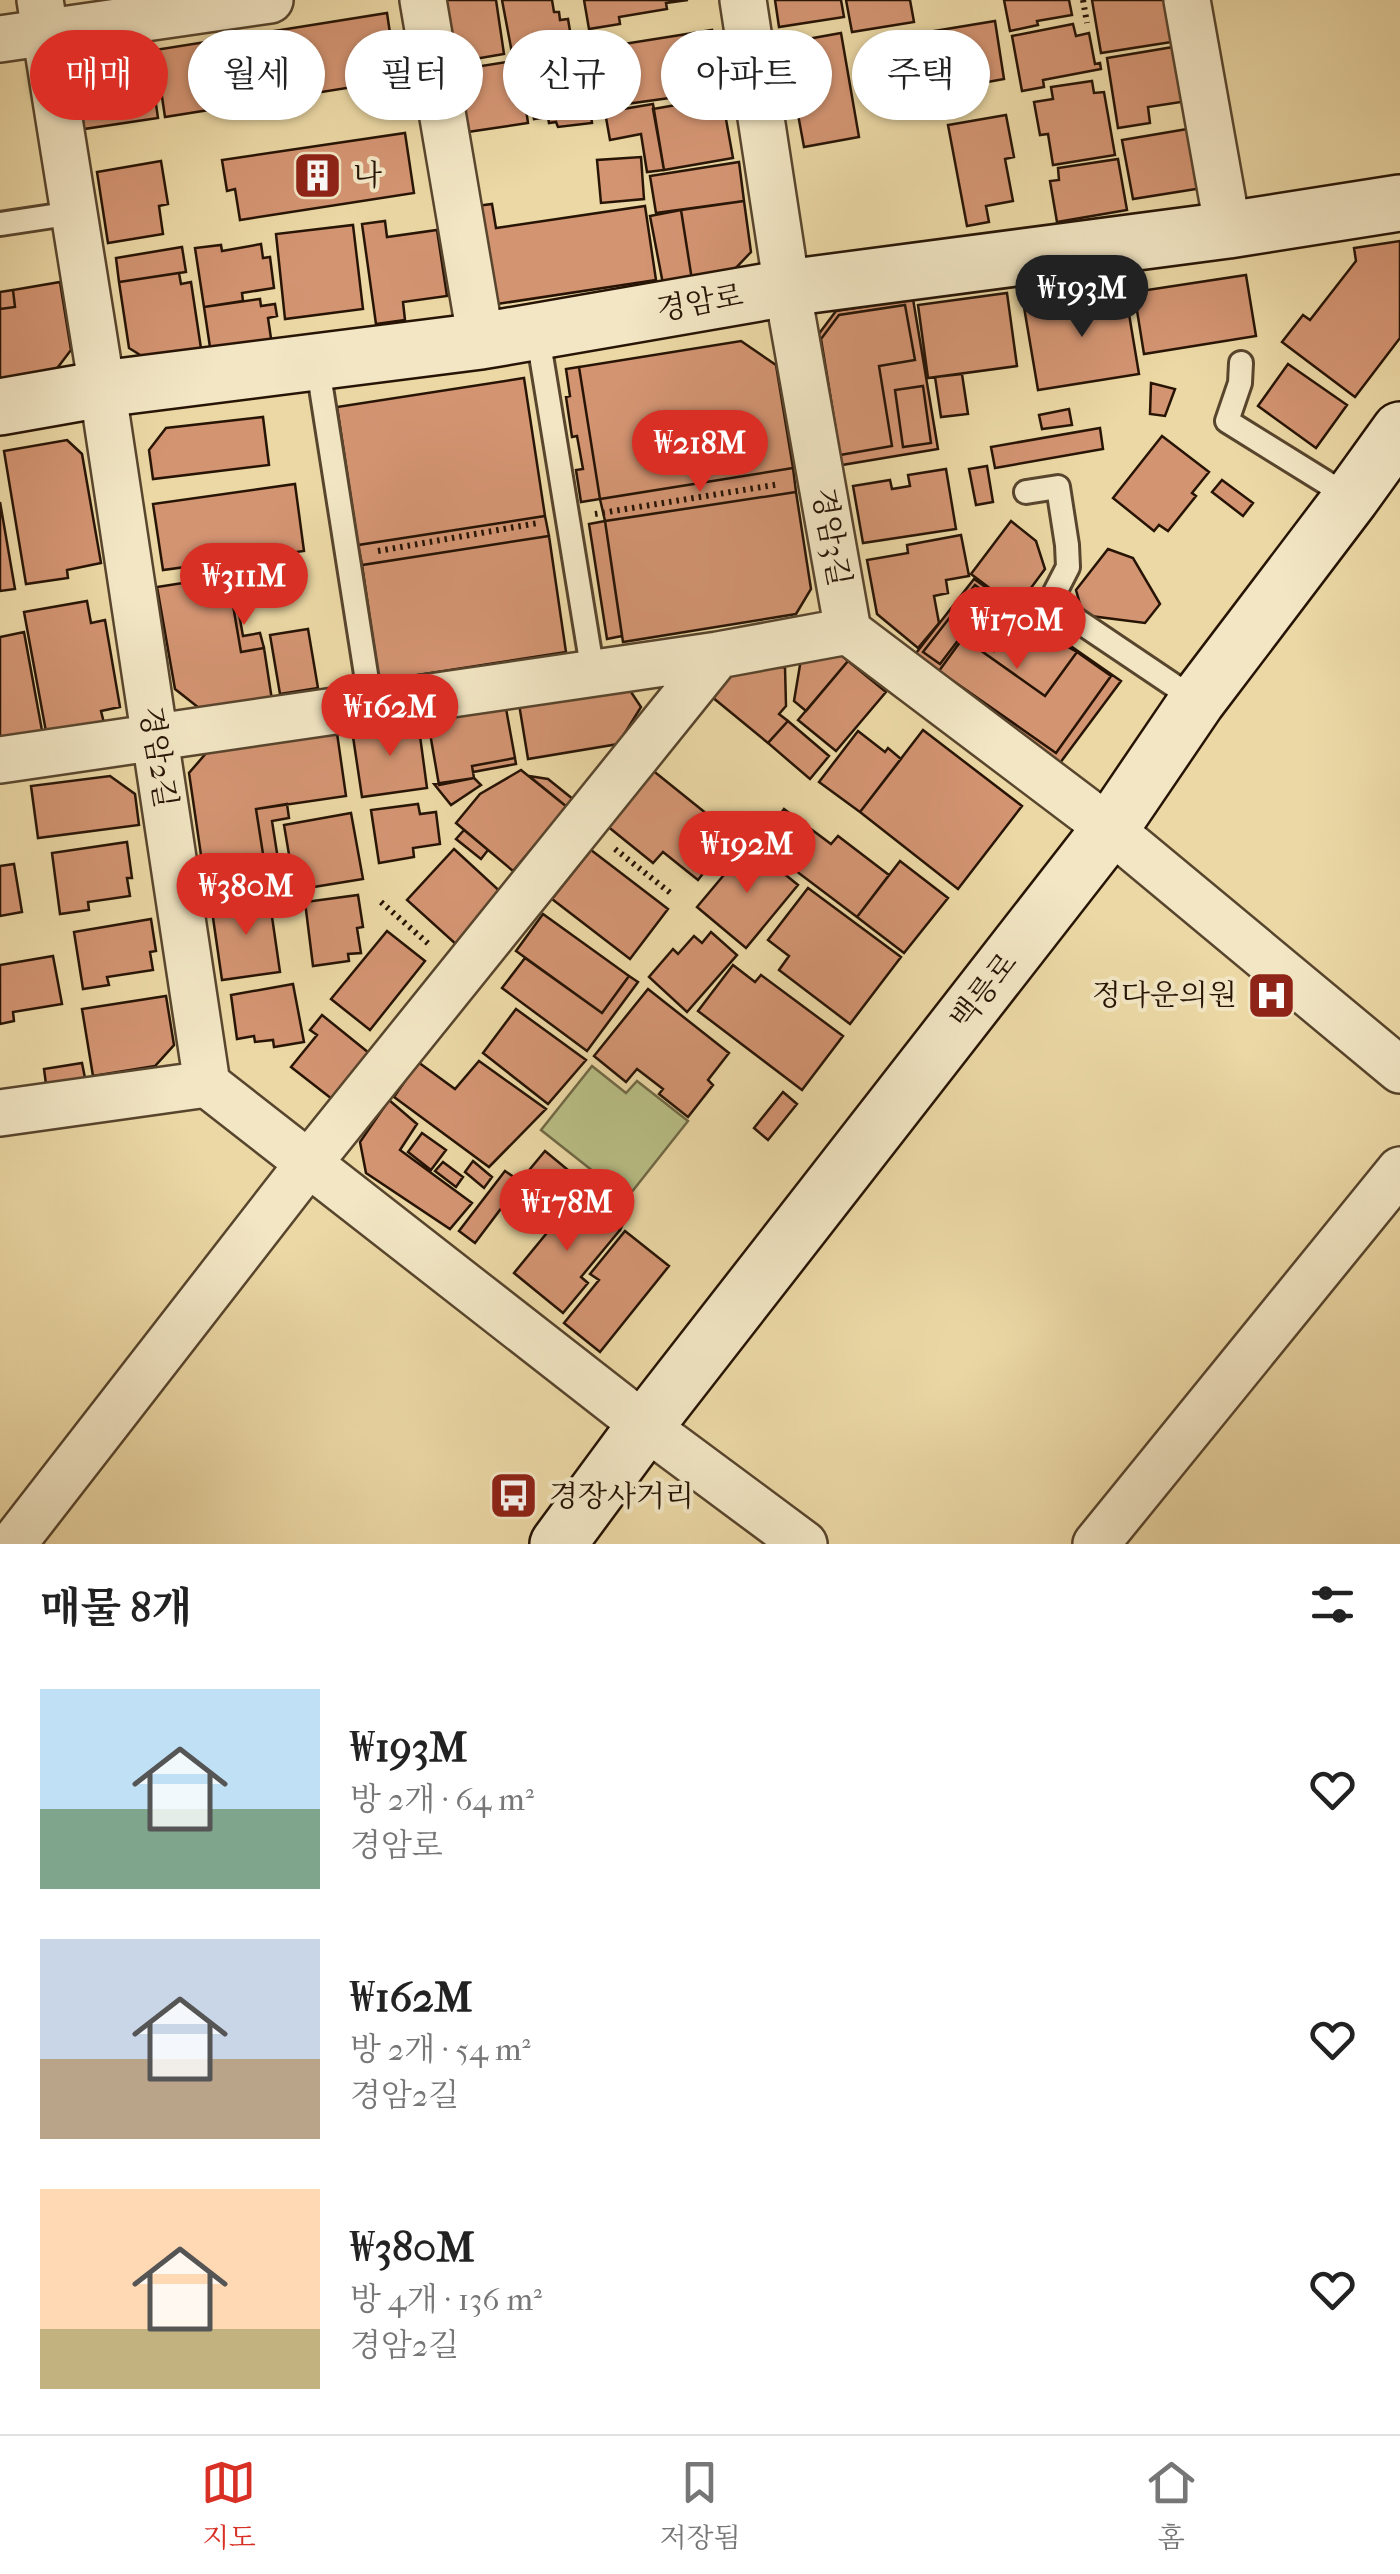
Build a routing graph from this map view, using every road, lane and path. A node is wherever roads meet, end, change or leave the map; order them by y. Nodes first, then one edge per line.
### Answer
1 (270, 0) edge
2 (423, 0) edge
3 (743, 0) edge
4 (1083, 0) edge
5 (1187, 0) edge
6 (43, 16) edge
7 (1088, 23) dead end
8 (0, 39) edge
9 (1400, 202) edge
10 (73, 213) junction
11 (0, 224) edge
12 (1228, 230) junction
13 (787, 288) junction
14 (537, 331) junction
15 (481, 341) junction
16 (317, 362) junction
17 (1241, 363) dead end
18 (102, 390) junction
19 (0, 408) edge
20 (1400, 430) edge
21 (1026, 492) dead end
22 (1352, 498) junction
23 (848, 632) junction
24 (718, 655) junction
25 (593, 673) junction
26 (1197, 702) junction
27 (371, 706) junction
28 (155, 738) junction
29 (0, 760) edge
30 (582, 824) junction
31 (1110, 829) junction
32 (673, 896) dead end
33 (380, 902) dead end
34 (462, 973) junction
35 (1400, 1070) edge
36 (207, 1084) junction
37 (0, 1113) edge
38 (308, 1164) junction
39 (1400, 1170) edge
40 (645, 1426) junction
41 (13, 1544) edge
42 (558, 1544) edge
43 (804, 1544) edge
44 (1096, 1544) edge

1 - 6 street
2 - 15 street
3 - 13 street, 경암3길
4 - 7 path
5 - 12 street
6 - 8 street
6 - 10 street, 경암2길
9 - 12 street, 경암로
10 - 11 lane
10 - 18 street, 경암2길
12 - 13 street, 경암로
13 - 14 street, 경암로
13 - 23 street, 경암3길
14 - 15 street, 경암로
14 - 25 lane
15 - 16 street, 경암로
16 - 18 street, 경암로
16 - 27 lane
17 - 22 lane
18 - 19 street, 경암로
18 - 28 street, 경암2길
20 - 22 street, 백릉로
21 - 26 lane
22 - 26 street, 백릉로
23 - 24 street
23 - 31 street
24 - 25 street
24 - 30 street
25 - 27 street
26 - 31 street, 백릉로
27 - 28 street
28 - 29 street
28 - 36 street, 경암2길
30 - 32 path
30 - 34 street
31 - 35 street
31 - 40 street, 백릉로
33 - 34 path
34 - 38 street
36 - 37 street
36 - 38 street
38 - 40 street
38 - 41 street
39 - 44 street
40 - 42 street, 백릉로
40 - 43 street

